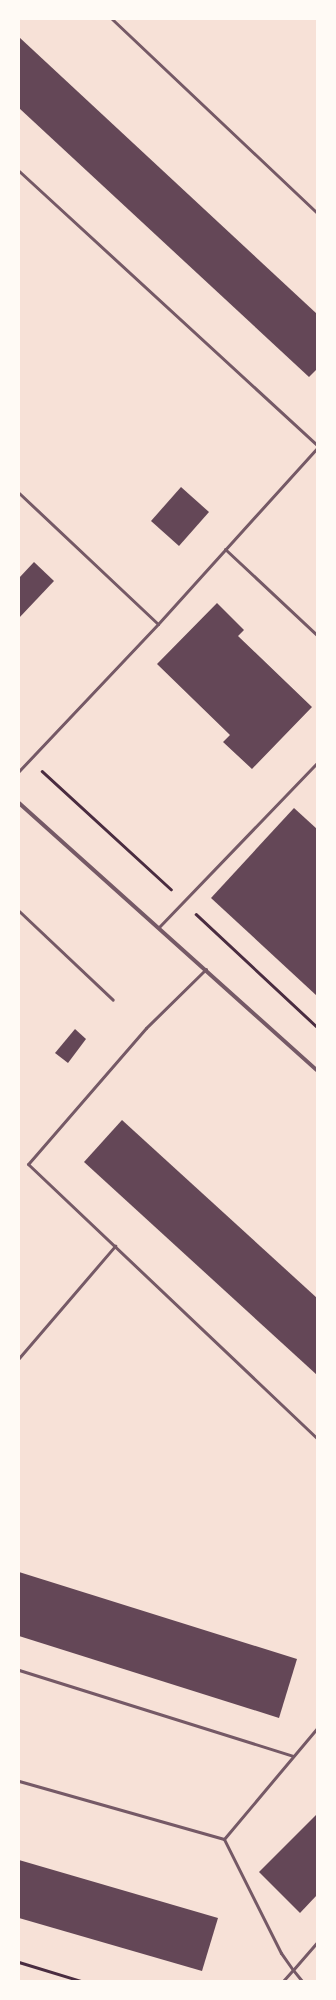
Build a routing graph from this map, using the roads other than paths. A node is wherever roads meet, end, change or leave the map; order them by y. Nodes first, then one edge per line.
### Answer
1 (112, 19) edge
2 (19, 171) edge
3 (317, 213) edge
4 (317, 445) edge
5 (317, 448) edge
6 (19, 493) edge
7 (225, 548) junction
8 (158, 624) junction
9 (317, 635) edge
10 (317, 763) edge
11 (19, 771) edge
12 (19, 803) edge
13 (19, 911) edge
14 (159, 927) junction
15 (206, 970) junction
16 (113, 1000) dead end
17 (317, 1070) edge
18 (115, 1246) junction
19 (19, 1358) edge
20 (317, 1438) edge
21 (19, 1670) edge
22 (317, 1728) edge
23 (293, 1756) junction
24 (19, 1781) edge
25 (224, 1839) junction
26 (317, 1942) edge
27 (293, 1970) junction
28 (283, 1981) edge
29 (302, 1981) edge

1 - 3 lane
2 - 4 lane
5 - 7 lane
6 - 8 lane
7 - 8 lane
7 - 9 lane
8 - 11 lane
10 - 14 lane
12 - 14 street
13 - 16 lane
14 - 15 street
15 - 17 street
15 - 18 lane
18 - 19 lane
18 - 20 lane
21 - 23 lane
22 - 23 lane
23 - 25 lane
24 - 25 lane
25 - 27 lane
26 - 27 lane
27 - 28 lane
27 - 29 lane

